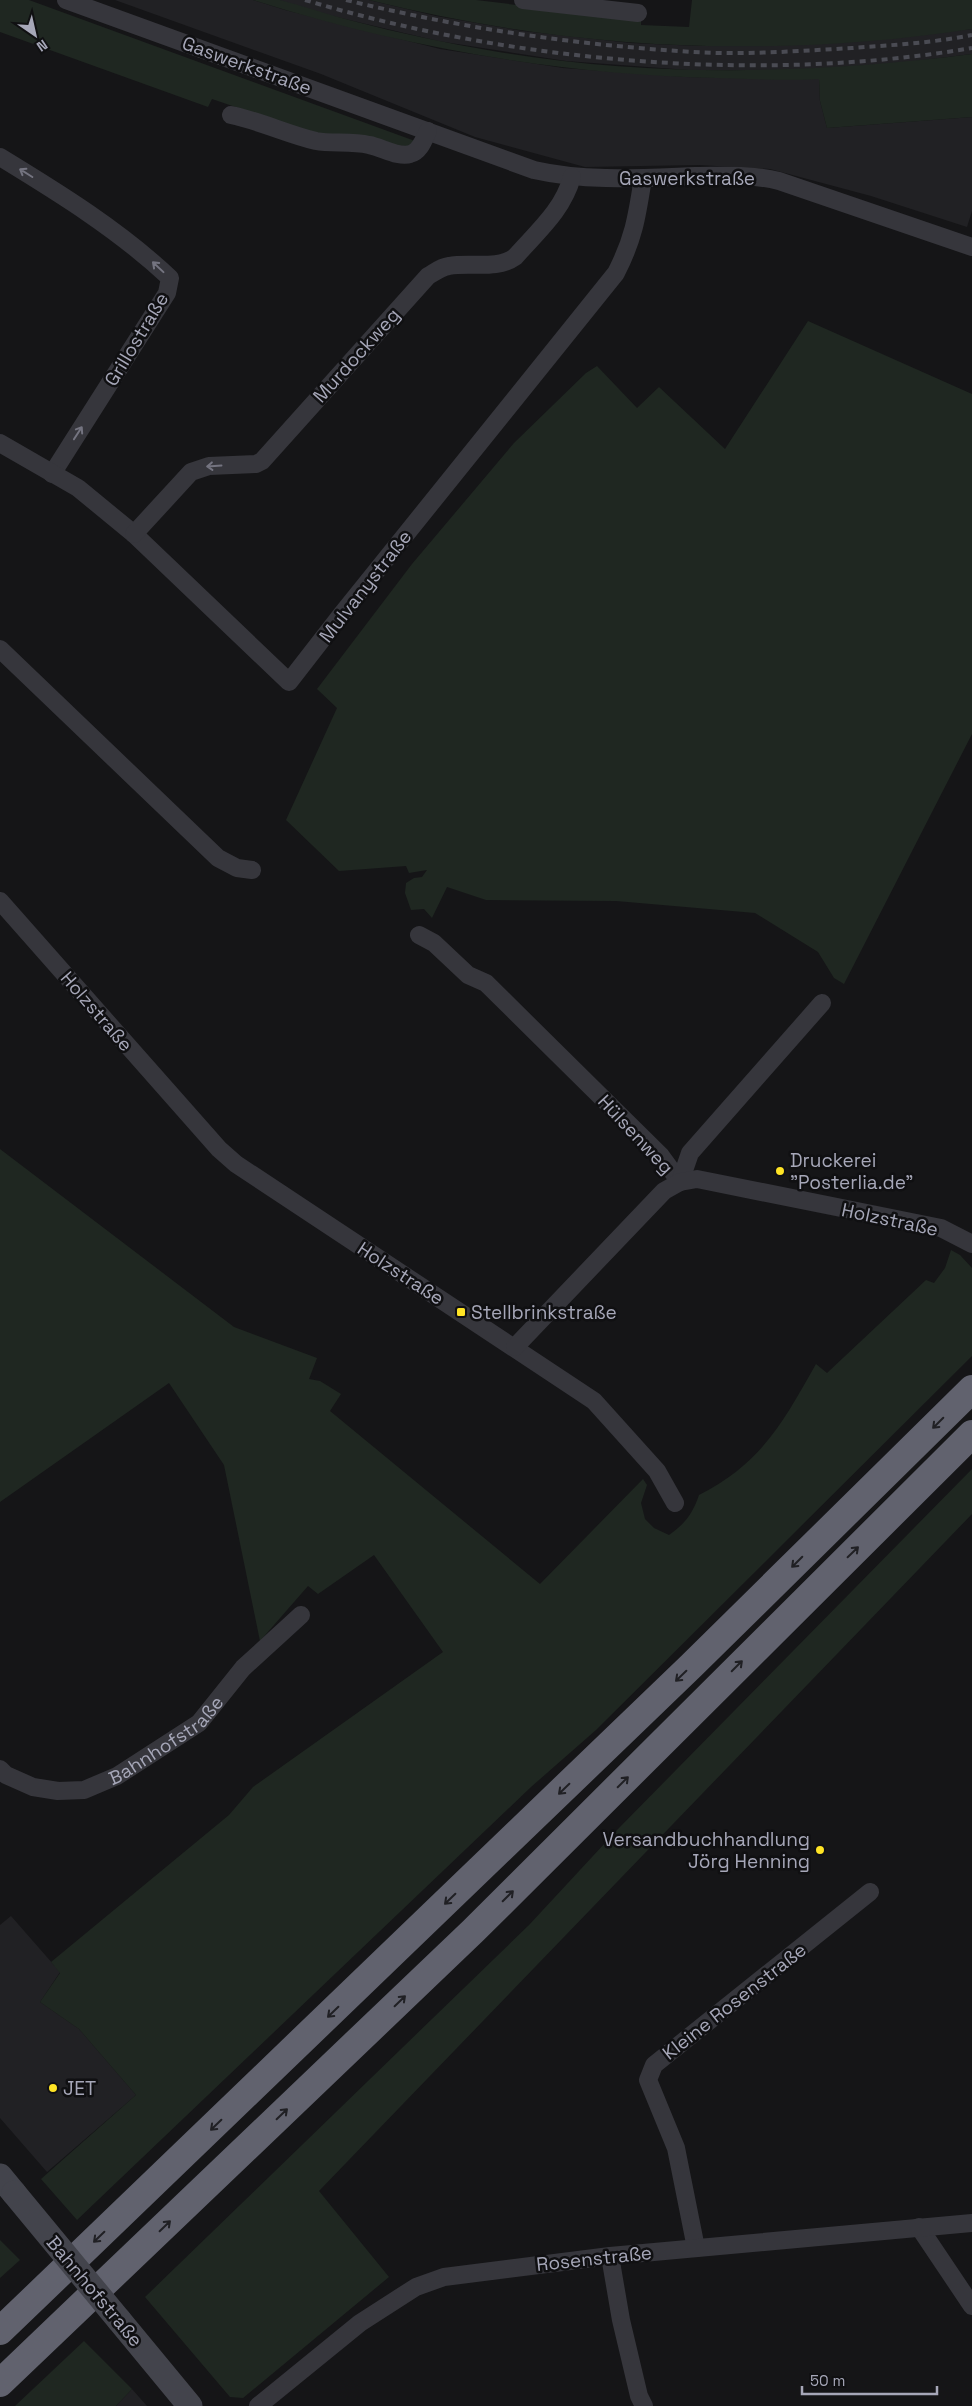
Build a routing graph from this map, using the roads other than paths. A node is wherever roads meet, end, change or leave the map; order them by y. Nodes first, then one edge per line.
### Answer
1 (66, 0) edge
2 (523, 0) edge
3 (638, 13) dead end
4 (231, 115) dead end
5 (428, 131) junction
6 (0, 157) edge
7 (572, 177) junction
8 (643, 178) junction
9 (972, 247) edge
10 (0, 443) edge
11 (52, 474) junction
12 (134, 534) junction
13 (0, 649) edge
14 (252, 870) dead end
15 (0, 901) edge
16 (419, 935) dead end
17 (822, 1003) dead end
18 (680, 1182) junction
19 (972, 1244) edge
20 (515, 1348) junction
21 (972, 1389) edge
22 (972, 1434) edge
23 (675, 1503) dead end
24 (301, 1615) dead end
25 (0, 1769) edge
26 (870, 1892) dead end
27 (7, 2185) edge
28 (972, 2223) edge
29 (919, 2227) junction
30 (696, 2248) junction
31 (610, 2256) junction
32 (30, 2304) junction
33 (972, 2306) edge
34 (0, 2324) edge
35 (0, 2331) edge
36 (54, 2333) junction
37 (0, 2383) edge
38 (0, 2396) edge
39 (190, 2406) edge
40 (258, 2406) edge
41 (644, 2406) edge

1 - 5 street, Gaswerkstraße
2 - 3 street
4 - 5 street
5 - 7 street, Gaswerkstraße
11 -> 6 street, Grillostraße
7 - 8 street, Gaswerkstraße
7 -> 12 street, Murdockweg
8 - 9 street, Gaswerkstraße
8 - 12 street, Mulvanystraße
10 - 11 street, Mulvanystraße
11 - 12 street, Mulvanystraße
13 - 14 street
15 - 20 street, Holzstraße
16 - 18 street, Hülsenweg
17 - 18 street, Hülsenweg
18 - 19 street, Holzstraße
18 - 20 street
20 - 23 street
21 -> 32 highway
36 -> 22 highway
24 - 25 street, Bahnhofstraße
26 - 30 street, Kleine Rosenstraße
27 - 39 main road, Bahnhofstraße, bridge
28 - 29 street, Rosenstraße
29 - 30 street, Rosenstraße
29 - 33 street
30 - 31 street, Rosenstraße
31 - 40 street, Rosenstraße
31 - 41 street
32 - 34 highway
32 - 35 highway
36 - 37 highway
36 - 38 highway

